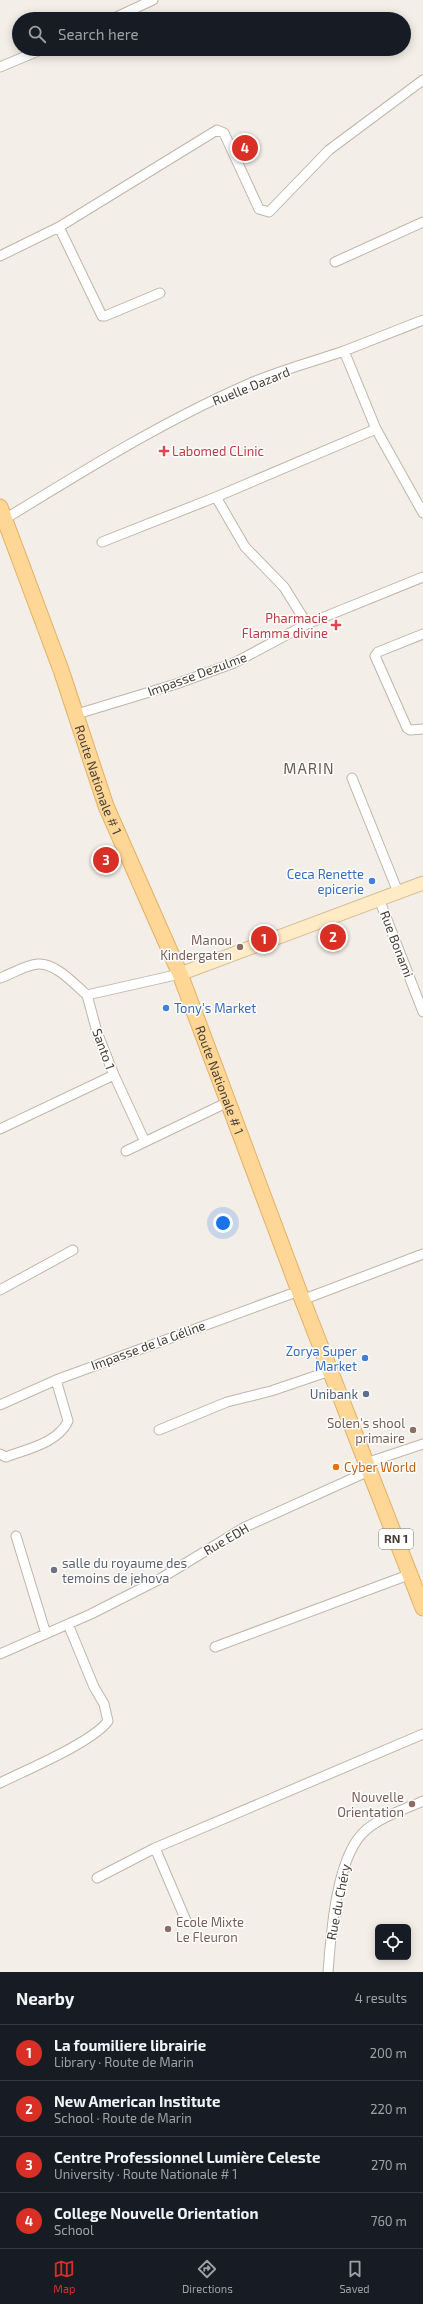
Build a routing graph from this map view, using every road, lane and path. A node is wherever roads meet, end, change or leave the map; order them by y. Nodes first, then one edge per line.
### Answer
1 (153, 0) edge
2 (127, 12) edge
3 (26, 56) edge
4 (0, 67) edge
5 (423, 80) edge
6 (423, 222) edge
7 (59, 227) junction
8 (0, 256) edge
9 (335, 262) dead end
10 (160, 293) dead end
11 (423, 320) edge
12 (344, 351) junction
13 (376, 429) junction
14 (216, 497) junction
15 (2, 513) edge
16 (423, 513) edge
17 (102, 542) dead end
18 (423, 577) edge
19 (308, 624) junction
20 (423, 634) edge
21 (77, 714) junction
22 (423, 729) edge
23 (352, 778) dead end
24 (423, 883) edge
25 (398, 892) junction
26 (379, 898) junction
27 (180, 974) junction
28 (0, 978) edge
29 (87, 995) junction
30 (423, 1012) edge
31 (114, 1075) junction
32 (228, 1102) junction
33 (0, 1129) edge
34 (145, 1142) junction
35 (126, 1151) dead end
36 (73, 1250) dead end
37 (423, 1254) edge
38 (0, 1290) edge
39 (301, 1295) junction
40 (330, 1370) junction
41 (56, 1380) junction
42 (0, 1405) edge
43 (158, 1430) dead end
44 (423, 1444) edge
45 (0, 1454) edge
46 (367, 1467) junction
47 (16, 1536) dead end
48 (411, 1574) junction
49 (423, 1608) edge
50 (68, 1624) junction
51 (46, 1634) junction
52 (215, 1647) dead end
53 (0, 1654) edge
54 (423, 1734) edge
55 (0, 1783) edge
56 (423, 1801) edge
57 (155, 1848) junction
58 (97, 1878) dead end
59 (187, 1923) dead end
60 (328, 1972) edge

1 - 2 street
3 - 4 street
5 - 7 street
6 - 9 street
7 - 8 street
7 - 10 street
11 - 12 street, Ruelle Dazard
12 - 13 street
12 - 15 street, Ruelle Dazard
13 - 14 street
13 - 16 street
14 - 17 street
14 - 19 street
15 - 21 main road, Route Nationale # 1 / RN 1
18 - 19 street, Impasse Dezulme
19 - 21 street, Impasse Dezulme
20 - 22 street
21 - 27 main road, Route Nationale # 1 / RN 1
23 - 25 street
24 - 25 main road
25 - 26 main road
26 - 27 main road
26 - 30 street, Rue Bonami
27 - 29 street
27 - 32 main road, Route Nationale # 1 / RN 1
28 - 29 street
29 - 31 street, Santo 1
31 - 33 street, Santo 1
31 - 34 street
32 - 34 street
32 - 39 main road, Route Nationale # 1 / RN 1
34 - 35 street
36 - 38 street
37 - 39 street, Impasse de la Géline
39 - 40 main road, Route Nationale # 1 / RN 1
39 - 41 street, Impasse de la Géline
40 - 43 street
40 - 46 main road, Route Nationale # 1 / RN 1
41 - 42 street, Impasse de la Géline
41 - 45 street
44 - 46 street, Rue EDH
46 - 48 main road, Route Nationale # 1 / RN 1
46 - 50 street, Rue EDH
47 - 51 street
48 - 49 main road, Route Nationale # 1 / RN 1
48 - 52 street
50 - 51 street, Rue EDH
50 - 55 street
51 - 53 street, Rue EDH
54 - 57 street
56 - 60 street, Rue du Chéry
57 - 58 street
57 - 59 street

